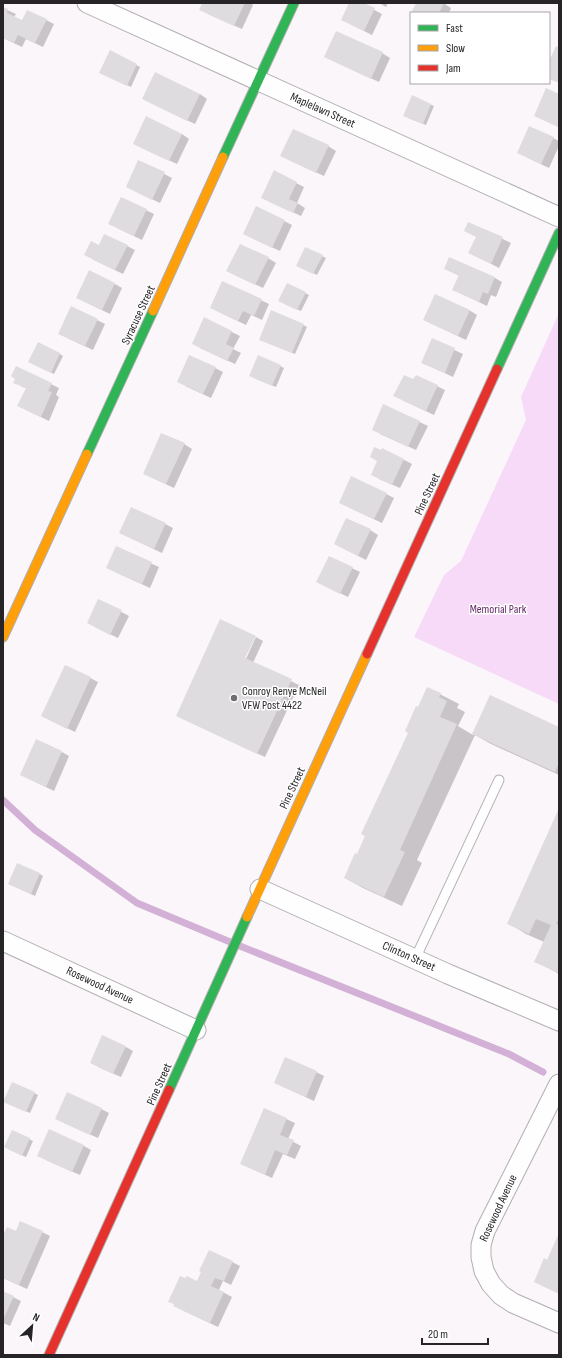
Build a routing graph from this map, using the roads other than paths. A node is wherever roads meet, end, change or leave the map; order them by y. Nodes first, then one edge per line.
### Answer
1 (87, 3) edge
2 (294, 3) edge
3 (259, 81) junction
4 (559, 217) edge
5 (559, 233) edge
6 (3, 637) edge
7 (499, 780) dead end
8 (260, 889) junction
9 (3, 941) edge
10 (416, 960) junction
11 (559, 1021) edge
12 (196, 1030) junction
13 (559, 1084) edge
14 (559, 1323) edge
15 (49, 1355) edge

1 - 3 street, Maplelawn Street
2 - 3 street, Syracuse Street
3 - 4 street, Maplelawn Street
3 - 6 street, Syracuse Street
5 - 8 street, Pine Street
7 - 10 lane
8 - 10 street, Clinton Street
8 - 12 street, Pine Street
9 - 12 street, Rosewood Avenue
10 - 11 street, Clinton Street
12 - 15 street, Pine Street
13 - 14 street, Rosewood Avenue

